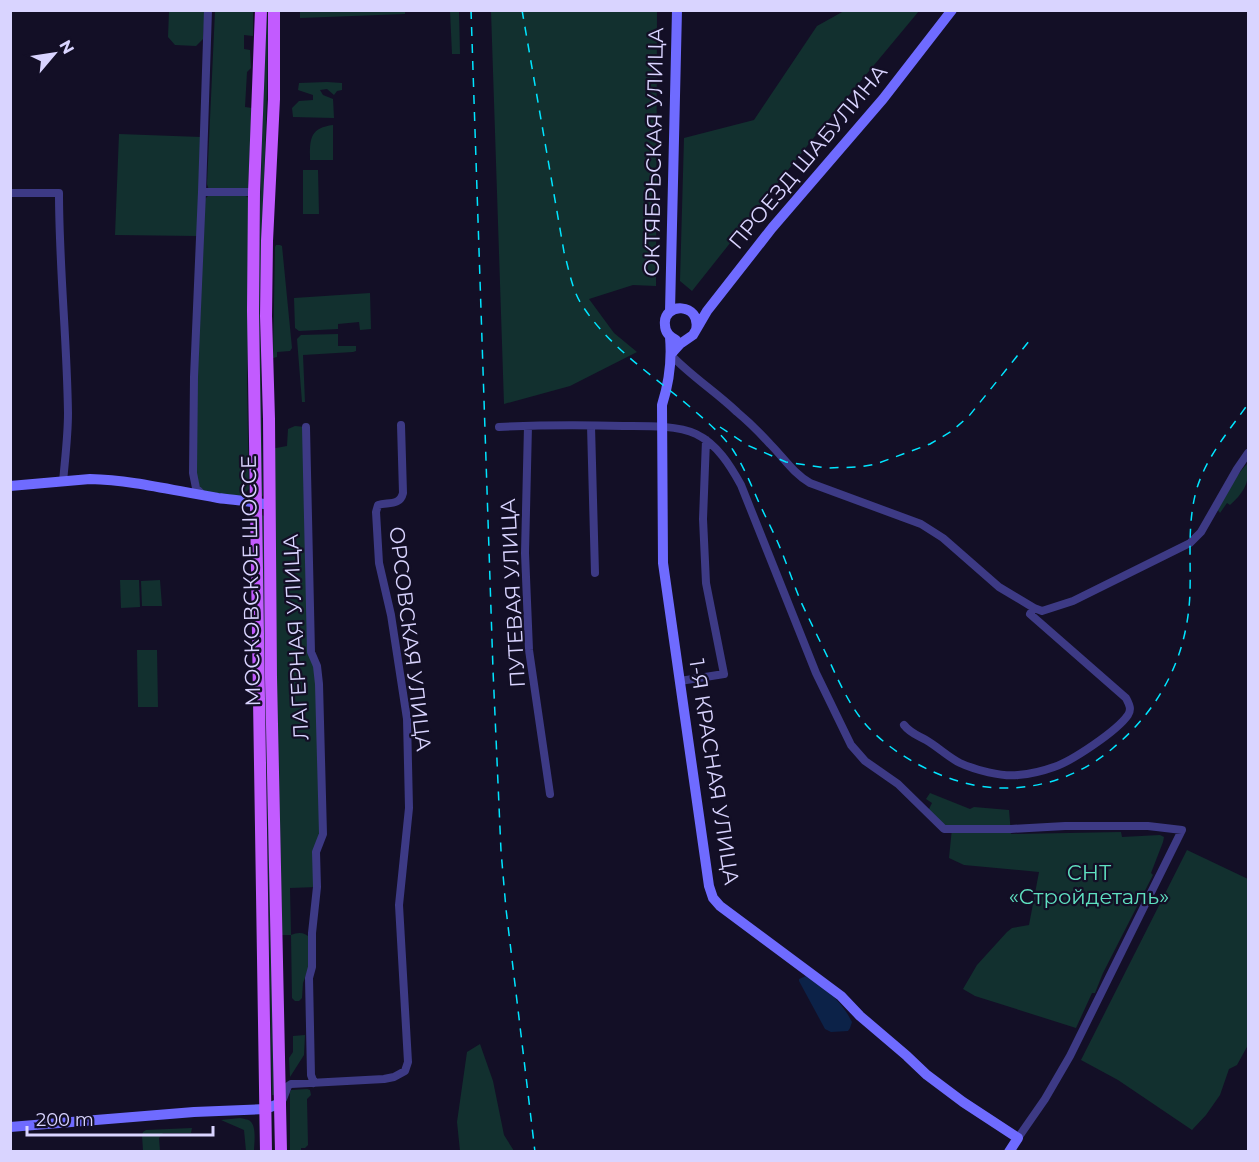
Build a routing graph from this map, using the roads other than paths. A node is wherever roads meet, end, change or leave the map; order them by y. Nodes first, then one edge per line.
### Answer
1 (208, 10) edge
2 (261, 10) edge
3 (274, 10) edge
4 (677, 10) edge
5 (952, 10) edge
6 (202, 192) junction
7 (254, 192) junction
8 (10, 193) edge
9 (675, 310) junction
10 (707, 311) junction
11 (694, 315) junction
12 (696, 330) junction
13 (670, 337) junction
14 (684, 340) junction
15 (671, 355) junction
16 (401, 426) dead end
17 (528, 426) junction
18 (591, 426) junction
19 (306, 427) dead end
20 (499, 427) dead end
21 (662, 427) junction
22 (706, 440) junction
23 (1248, 453) edge
24 (63, 482) junction
25 (10, 486) edge
26 (203, 495) junction
27 (255, 502) junction
28 (270, 504) junction
29 (595, 573) dead end
30 (1034, 608) junction
31 (680, 681) junction
32 (904, 725) dead end
33 (550, 794) dead end
34 (314, 1083) junction
35 (281, 1103) junction
36 (265, 1109) junction
37 (10, 1127) edge
38 (1018, 1138) junction
39 (266, 1152) edge
40 (281, 1152) edge
41 (1009, 1152) edge

1 - 6 street
2 - 7 main road, МОСКОВСКОЕ ШОССЕ
3 - 28 main road, МОСКОВСКОЕ ШОССЕ
4 - 9 street, ОКТЯБРЬСКАЯ УЛИЦА
5 - 10 street, ПРОЕЗД ШАБУЛИНА
6 - 7 street
6 - 26 street
7 - 27 main road, МОСКОВСКОЕ ШОССЕ
8 - 24 street
9 - 11 street
9 - 13 street
10 - 11 street
10 - 12 street, ПРОЕЗД ШАБУЛИНА
11 - 12 street
12 - 14 street, ПРОЕЗД ШАБУЛИНА
13 - 14 street
13 - 15 street, 1-Я КРАСНАЯ УЛИЦА
14 - 15 street, ПРОЕЗД ШАБУЛИНА
15 - 21 street, 1-Я КРАСНАЯ УЛИЦА
15 - 30 street
16 - 34 street, ОРСОВСКАЯ УЛИЦА
17 - 18 street
17 - 20 street
17 - 33 street, ПУТЕВАЯ УЛИЦА
18 - 21 street
18 - 29 street
19 - 34 street, ЛАГЕРНАЯ УЛИЦА
21 - 22 street
21 - 31 street, 1-Я КРАСНАЯ УЛИЦА
22 - 31 street
22 - 38 street
23 - 30 street
24 - 25 street
24 - 26 street
26 - 27 street
27 - 28 street
27 - 36 main road, МОСКОВСКОЕ ШОССЕ
28 - 35 main road, МОСКОВСКОЕ ШОССЕ
30 - 32 street
31 - 38 street, 1-Я КРАСНАЯ УЛИЦА
34 - 35 street
35 - 36 street
35 - 40 main road, МОСКОВСКОЕ ШОССЕ
36 - 37 street
36 - 39 main road, МОСКОВСКОЕ ШОССЕ
38 - 41 street

